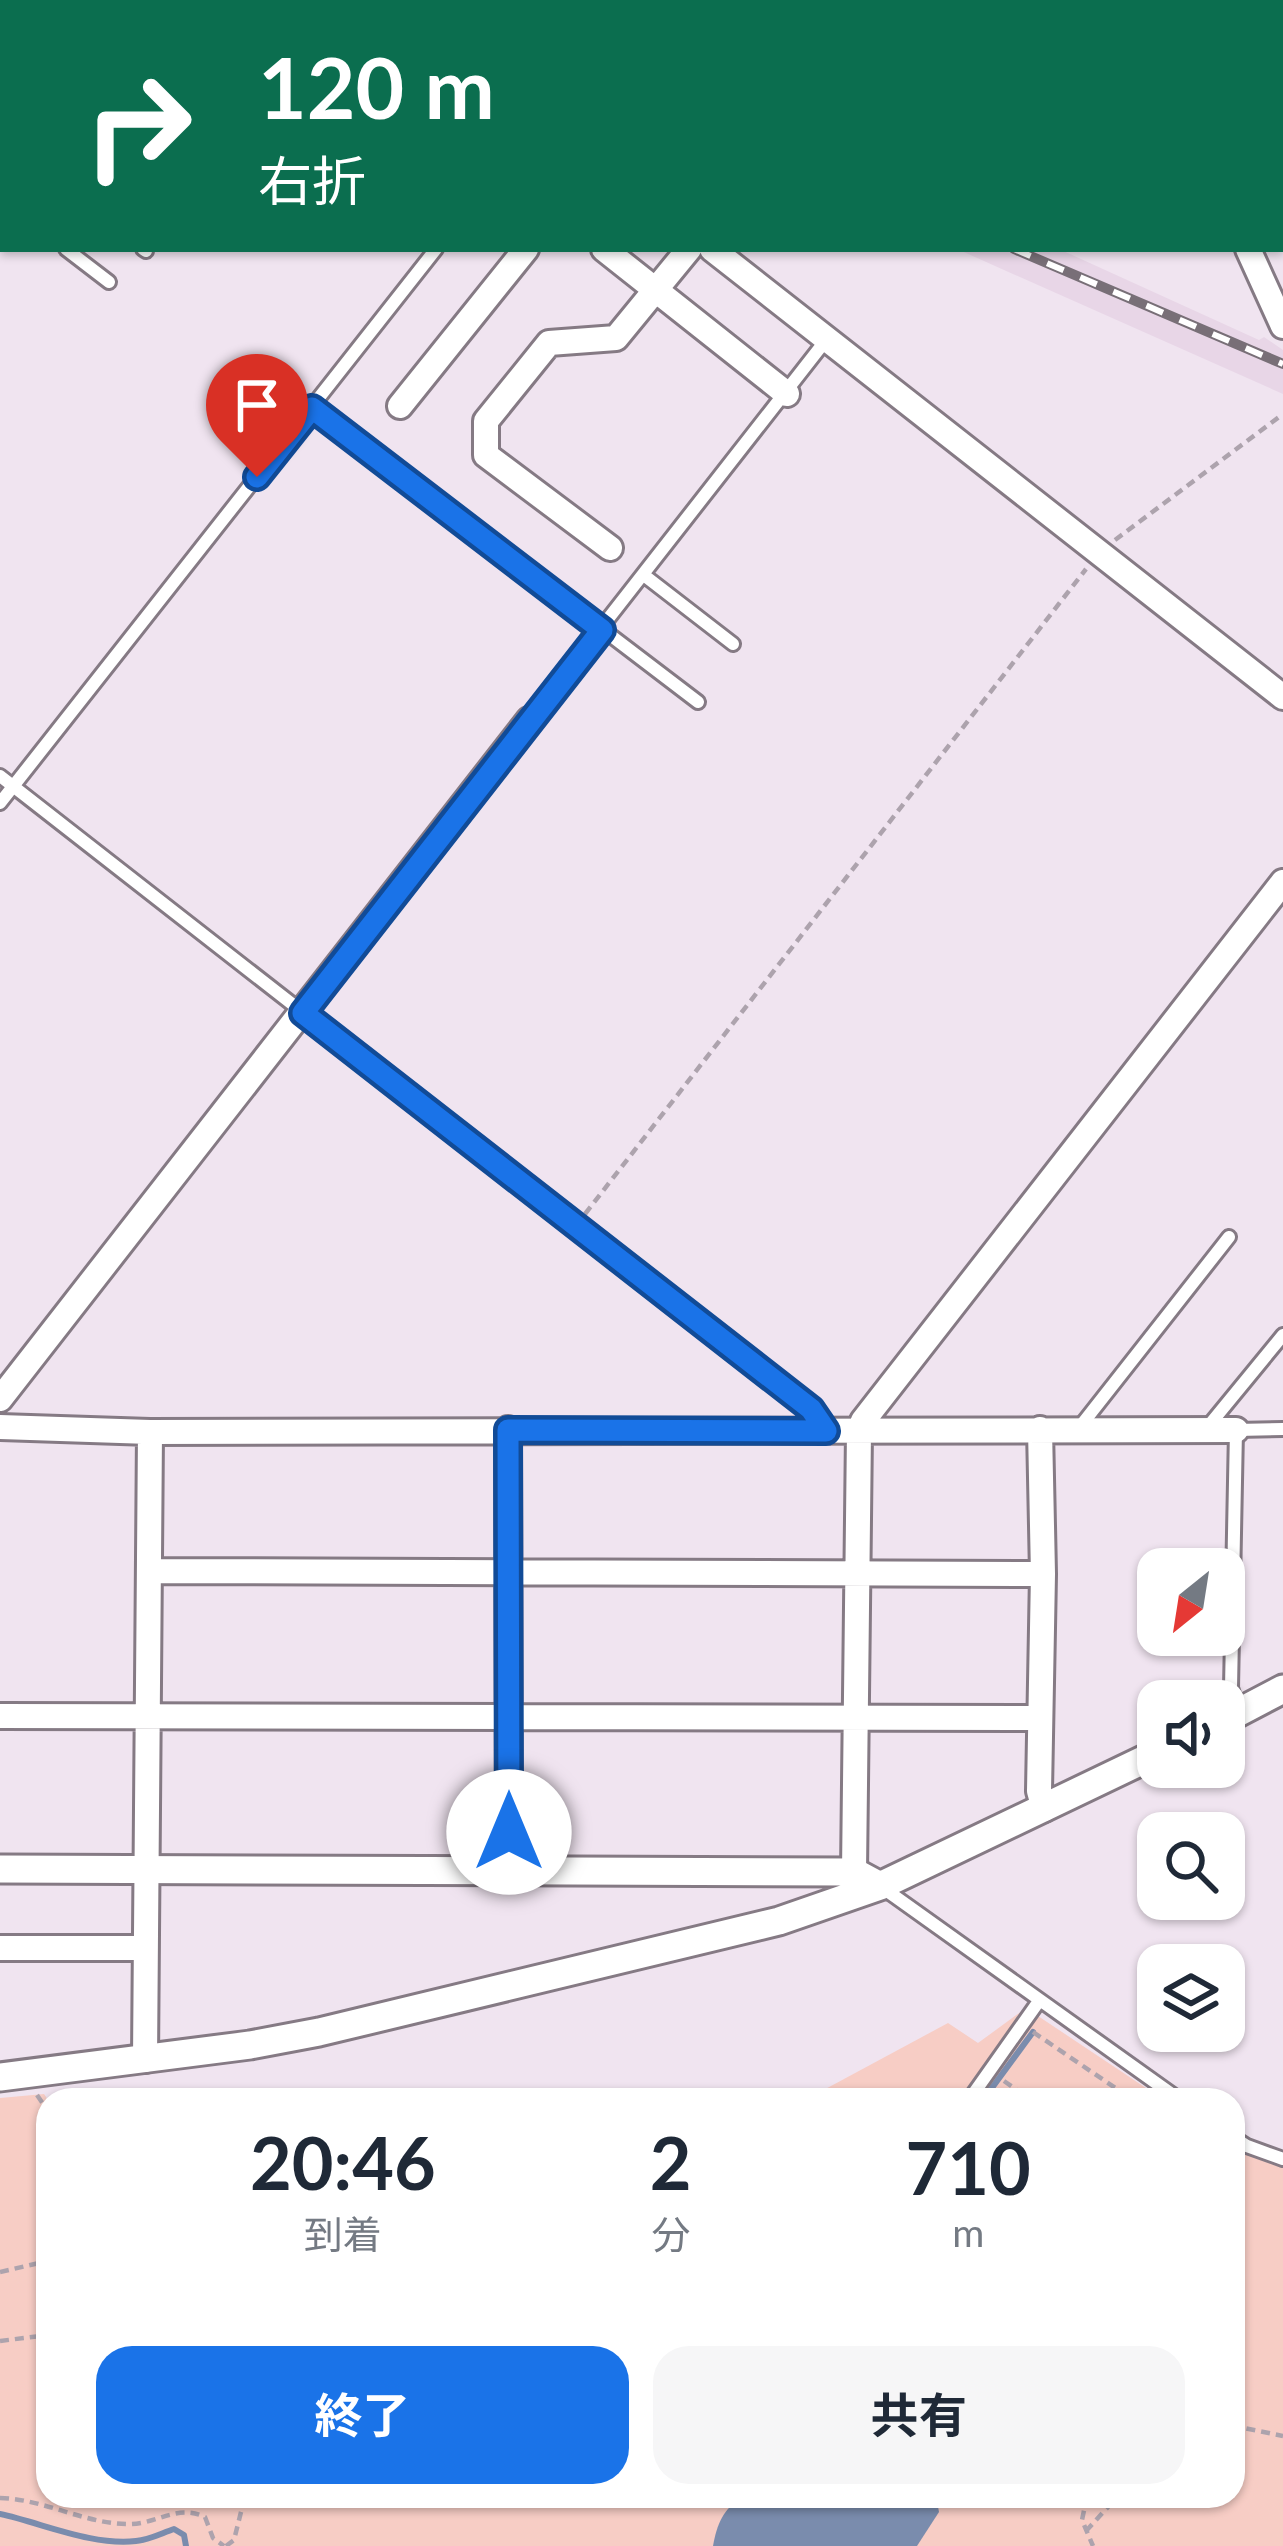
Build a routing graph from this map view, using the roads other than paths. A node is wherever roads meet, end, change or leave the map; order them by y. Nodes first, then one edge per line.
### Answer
1 (70, 252) edge
2 (433, 252) edge
3 (524, 252) edge
4 (608, 252) edge
5 (687, 252) edge
6 (716, 252) edge
7 (1249, 252) edge
8 (109, 282) dead end
9 (656, 290) junction
10 (1283, 326) edge
11 (827, 339) junction
12 (787, 394) junction
13 (400, 406) dead end
14 (312, 408) junction
15 (610, 548) dead end
16 (645, 576) junction
17 (602, 630) junction
18 (734, 644) dead end
19 (1283, 697) edge
20 (698, 702) dead end
21 (529, 720) joint
22 (0, 776) edge
23 (13, 787) junction
24 (0, 803) edge
25 (1283, 882) edge
26 (303, 1013) junction
27 (1229, 1237) dead end
28 (1283, 1335) edge
29 (0, 1400) edge
30 (0, 1427) edge
31 (1040, 1429) junction
32 (1078, 1429) junction
33 (508, 1430) junction
34 (1206, 1430) junction
35 (1236, 1430) junction
36 (1283, 1430) edge
37 (826, 1431) junction
38 (859, 1431) junction
39 (150, 1432) junction
40 (508, 1570) junction
41 (149, 1571) junction
42 (857, 1573) junction
43 (1043, 1574) junction
44 (1231, 1680) edge
45 (1283, 1689) edge
46 (1245, 1709) edge
47 (509, 1715) junction
48 (0, 1716) edge
49 (146, 1717) junction
50 (855, 1718) junction
51 (1039, 1718) junction
52 (1137, 1763) edge
53 (1044, 1809) junction
54 (0, 1869) edge
55 (146, 1870) junction
56 (509, 1871) junction
57 (854, 1872) junction
58 (880, 1886) junction
59 (0, 1948) edge
60 (145, 1948) junction
61 (1039, 2001) junction
62 (146, 2060) junction
63 (0, 2077) edge
64 (978, 2088) edge
65 (1163, 2088) edge
66 (1245, 2145) edge
67 (1283, 2159) edge

1 - 8 lane
2 - 14 lane
3 - 13 street
4 - 9 street
5 - 9 street
6 - 11 street
7 - 10 street
9 - 12 street
9 - 15 street
11 - 12 lane
11 - 19 street
12 - 16 lane
14 - 17 lane
14 - 23 lane
16 - 17 lane
16 - 18 lane
17 - 20 lane
17 - 21 lane
21 - 26 street
22 - 23 lane
23 - 24 lane
23 - 26 lane
25 - 38 street
26 - 29 street
26 - 37 lane
27 - 32 lane
28 - 34 lane
30 - 39 street
31 - 32 street
31 - 38 street
31 - 43 street
32 - 34 street
33 - 37 street
33 - 39 street
33 - 40 street
34 - 35 street
35 - 36 lane
35 - 44 lane
37 - 38 street
38 - 42 street
39 - 41 street
40 - 41 street
40 - 42 street
40 - 47 street
41 - 49 street
42 - 43 street
42 - 50 street
43 - 51 street
45 - 46 street
47 - 49 street
47 - 50 street
47 - 56 street
48 - 49 street
49 - 55 street
50 - 51 street
50 - 57 street
51 - 53 street
52 - 53 street
53 - 58 street
54 - 55 street
55 - 56 street
55 - 60 street
56 - 57 street
57 - 58 street
58 - 61 lane
58 - 62 street
59 - 60 street
60 - 62 street
61 - 64 lane
61 - 65 lane
62 - 63 street
66 - 67 lane

